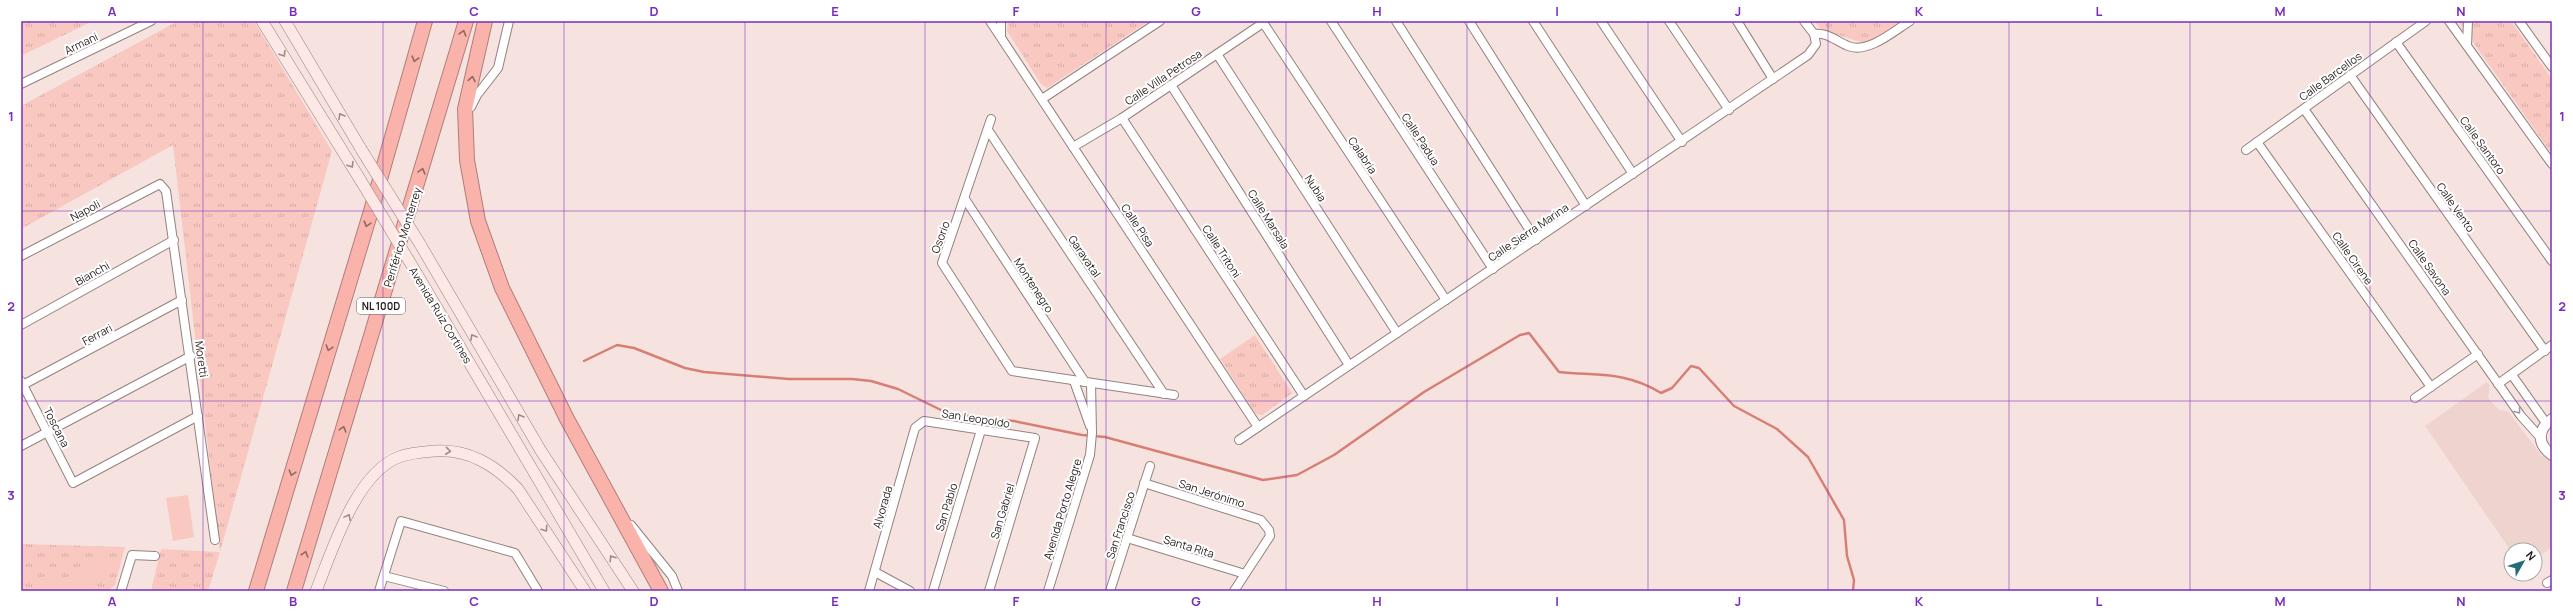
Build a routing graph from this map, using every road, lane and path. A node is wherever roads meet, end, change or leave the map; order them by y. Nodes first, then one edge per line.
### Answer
1 (151, 21) edge
2 (262, 21) edge
3 (285, 21) edge
4 (425, 21) edge
5 (466, 21) edge
6 (485, 21) edge
7 (509, 21) edge
8 (990, 21) edge
9 (1001, 21) edge
10 (1160, 21) edge
11 (1331, 21) edge
12 (1396, 21) edge
13 (1469, 21) edge
14 (1533, 21) edge
15 (1601, 21) edge
16 (1669, 21) edge
17 (1737, 21) edge
18 (1804, 21) edge
19 (1910, 21) edge
20 (2426, 21) edge
21 (2449, 21) edge
22 (2468, 21) edge
23 (2519, 21) edge
24 (1262, 22) edge
25 (1814, 34) junction
26 (1001, 36) junction
27 (2396, 42) junction
28 (2467, 45) junction
29 (1217, 54) junction
30 (2552, 67) edge
31 (2350, 75) junction
32 (1773, 79) junction
33 (21, 84) edge
34 (1171, 85) junction
35 (1042, 99) junction
36 (2304, 109) junction
37 (1729, 110) junction
38 (1122, 118) junction
39 (991, 119) dead end
40 (988, 130) junction
41 (1682, 142) junction
42 (2257, 142) junction
43 (1073, 147) junction
44 (2246, 150) dead end
45 (2552, 164) edge
46 (1633, 174) junction
47 (160, 184) joint
48 (965, 200) junction
49 (1586, 206) junction
50 (174, 240) junction
51 (1536, 240) junction
52 (21, 256) edge
53 (2552, 261) edge
54 (1493, 269) junction
55 (182, 300) junction
56 (1446, 300) junction
57 (21, 325) edge
58 (1397, 334) junction
59 (2552, 346) edge
60 (2544, 351) junction
61 (2478, 354) junction
62 (191, 356) junction
63 (1349, 365) junction
64 (2512, 375) junction
65 (1074, 381) junction
66 (1088, 383) junction
67 (22, 384) edge
68 (2498, 384) junction
69 (2431, 387) junction
70 (1164, 394) junction
71 (1174, 395) dead end
72 (1304, 396) junction
73 (2415, 398) dead end
74 (198, 416) junction
75 (567, 419) junction
76 (2549, 421) edge
77 (1258, 427) junction
78 (915, 428) joint
79 (981, 430) junction
80 (47, 431) junction
81 (1092, 433) junction
82 (2539, 436) junction
83 (1035, 438) joint
84 (1239, 440) dead end
85 (21, 446) edge
86 (2549, 452) edge
87 (1150, 466) dead end
88 (1144, 483) junction
89 (615, 504) junction
90 (1127, 538) junction
91 (215, 540) dead end
92 (154, 556) dead end
93 (875, 572) junction
94 (1245, 574) junction
95 (384, 576) junction
96 (121, 591) edge
97 (256, 591) edge
98 (294, 591) edge
99 (316, 591) edge
100 (379, 591) edge
101 (444, 591) edge
102 (538, 591) edge
103 (585, 591) edge
104 (604, 591) edge
105 (633, 591) edge
106 (660, 591) edge
107 (678, 591) edge
108 (869, 591) edge
109 (910, 591) edge
110 (933, 591) edge
111 (989, 591) edge
112 (1048, 591) edge
113 (1110, 591) edge
114 (1234, 591) edge

1 - 33 street, Armani
2 -> 104 main road, Avenida Ruíz Cortines, bridge
105 -> 3 main road, Avenida Ruíz Cortines, bridge
4 -> 97 highway, NL 100D
98 -> 5 highway, Periférico Monterrey / NL 100D
75 -> 6 highway
7 - 75 street
8 - 26 street, Calle Pisa
9 - 26 street
10 - 35 street
11 - 54 street, Calle Padua
12 - 51 street
13 - 49 street
14 - 46 street
15 - 41 street
16 - 37 street
17 - 32 street
18 - 25 street
19 - 25 street
20 - 27 street, Calle Barcellos
21 - 28 street
22 - 28 street
23 - 30 street
24 - 29 street, Calle Villa Petrosa
24 - 56 street, Calabria
25 - 32 street, Calle Sierra Marina
26 - 35 street, Calle Pisa
27 - 31 street, Calle Barcellos
27 - 53 street, Calle Santoro
28 - 45 street
29 - 34 street, Calle Villa Petrosa
29 - 58 street, Nubia
31 - 36 street, Calle Barcellos
31 - 60 street, Calle Vento
32 - 37 street, Calle Sierra Marina
34 - 38 street, Calle Villa Petrosa
34 - 63 street, Calle Marsala
35 - 43 street, Calle Pisa
36 - 42 street, Calle Barcellos
36 - 61 street, Calle Savona
37 - 41 street, Calle Sierra Marina
38 - 43 street, Calle Villa Petrosa
38 - 72 street, Calle Tritoni
39 - 40 street, Osorio
40 - 48 street, Osorio
40 - 70 street, Garavatal
41 - 46 street, Calle Sierra Marina
42 - 44 street, Calle Barcellos
42 - 69 street, Calle Cirene
43 - 77 street, Calle Pisa
46 - 49 street, Calle Sierra Marina
47 - 50 street, Moretti
47 - 52 street, Napoli
48 - 65 street, Osorio
48 - 66 street, Montenegro
49 - 51 street, Calle Sierra Marina
50 - 55 street, Moretti
50 - 57 street, Bianchi
51 - 54 street, Calle Sierra Marina
54 - 56 street, Calle Sierra Marina
55 - 62 street, Moretti
55 - 67 street, Ferrari
56 - 58 street, Calle Sierra Marina
58 - 63 street, Calle Sierra Marina
59 - 60 street
60 - 64 street
61 - 68 street, Calle Savona
61 - 69 street
62 - 74 street, Moretti
62 - 80 street
63 - 72 street, Calle Sierra Marina
64 - 68 street
64 - 76 street
65 - 66 street
65 - 81 street
66 - 70 street
66 - 81 street, Avenida Porto Alegre
67 - 80 street, Toscana
68 -> 82 street, Calle Savona
69 - 73 street
70 - 71 street
72 - 77 street, Calle Sierra Marina
74 - 80 street, Toscana
74 - 91 street, Moretti
75 - 89 highway
76 - 82 street
77 - 84 street, Calle Sierra Marina
78 - 79 street, San Leopoldo
78 - 93 street, Alvorada
79 - 83 street, San Leopoldo
79 - 110 street, San Pablo
80 - 85 street
81 - 112 street, Avenida Porto Alegre
82 - 86 street
83 - 111 street, San Gabriel
87 - 88 street, San Francisco
88 - 90 street, San Francisco
88 - 94 street, San Jerónimo
89 - 106 highway
89 - 107 street
90 - 94 street, Santa Rita
90 - 113 street, San Francisco
92 - 96 street
93 - 108 street, Alvorada
93 - 109 street
94 - 114 street
95 - 100 street
95 - 101 street
95 - 102 street
99 -> 103 main road

